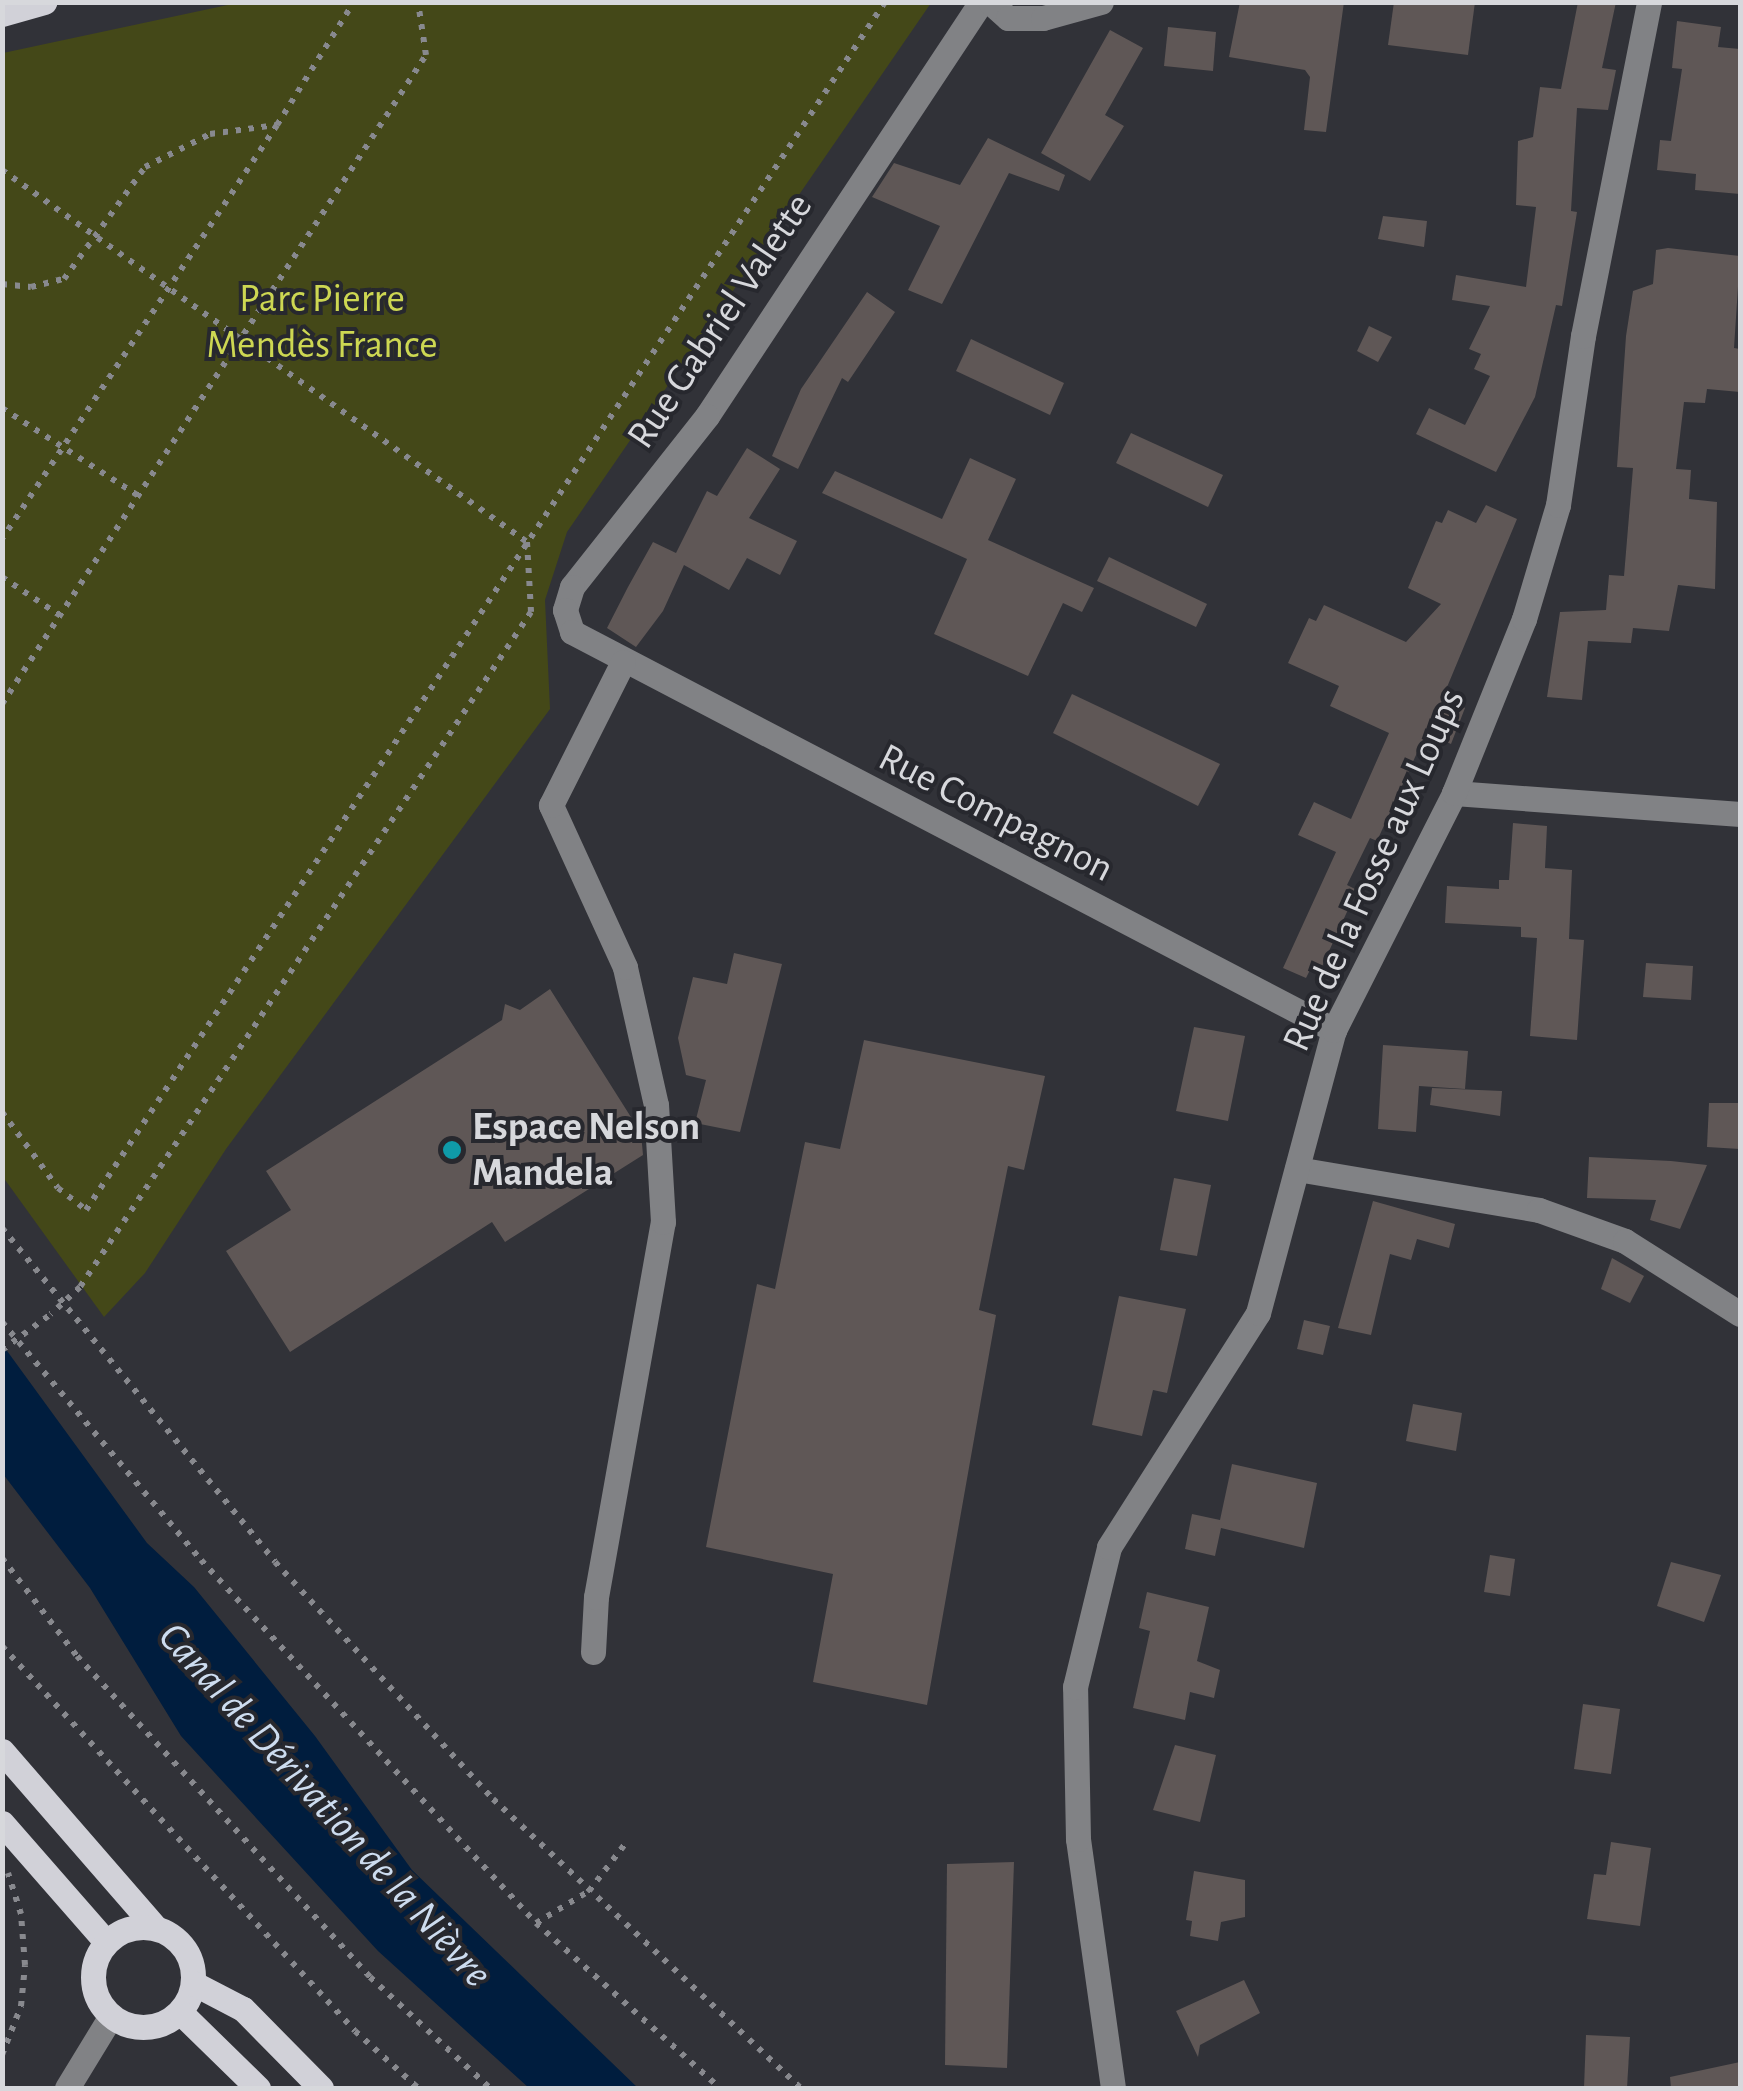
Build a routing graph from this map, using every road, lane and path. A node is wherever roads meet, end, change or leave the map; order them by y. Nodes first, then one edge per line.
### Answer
1 (44, 2) edge
2 (354, 2) edge
3 (418, 2) edge
4 (885, 2) edge
5 (981, 2) edge
6 (990, 2) edge
7 (1102, 2) edge
8 (1650, 2) edge
9 (2, 14) edge
10 (277, 125) junction
11 (2, 170) edge
12 (96, 236) junction
13 (2, 284) edge
14 (167, 287) junction
15 (243, 341) junction
16 (2, 408) edge
17 (62, 447) junction
18 (140, 497) junction
19 (2, 539) edge
20 (527, 542) junction
21 (2, 577) edge
22 (61, 616) junction
23 (623, 662) junction
24 (2, 704) edge
25 (1454, 792) junction
26 (1740, 814) edge
27 (1334, 1030) junction
28 (2, 1112) edge
29 (1297, 1169) junction
30 (2, 1228) edge
31 (60, 1306) junction
32 (1740, 1314) edge
33 (2, 1322) edge
34 (2, 1350) edge
35 (3, 1560) edge
36 (2, 1646) edge
37 (593, 1652) dead end
38 (2, 1751) edge
39 (2, 1822) edge
40 (626, 1844) dead end
41 (2, 1858) edge
42 (589, 1891) junction
43 (536, 1923) junction
44 (156, 1928) junction
45 (106, 1942) junction
46 (193, 1983) junction
47 (180, 2012) junction
48 (111, 2016) junction
49 (2, 2056) edge
50 (67, 2088) edge
51 (258, 2088) edge
52 (321, 2088) edge
53 (418, 2088) edge
54 (490, 2088) edge
55 (720, 2088) edge
56 (801, 2088) edge
57 (1113, 2088) edge

1 - 9 main road
2 - 10 path
3 - 15 path
4 - 20 path
5 - 23 street, Rue Gabriel Valette
6 - 7 street
8 - 25 street, Rue de la Fosse aux Loups
10 - 12 path
10 - 14 path
11 - 12 path
12 - 13 path
12 - 14 path
14 - 15 path
14 - 17 path
15 - 18 path
15 - 20 path
16 - 17 path
17 - 18 path
17 - 19 path
18 - 22 path
20 - 28 path
20 - 31 path
21 - 22 path
22 - 24 path
23 - 27 street, Rue Compagnon
23 - 37 street
25 - 26 street
25 - 27 street, Rue de la Fosse aux Loups
27 - 29 street, Rue de la Fosse aux Loups
29 - 32 street
29 - 57 street, Rue de la Fosse aux Loups
30 - 31 path
31 - 34 path, bridge
31 - 42 path
33 - 43 path
35 - 54 path
36 - 53 path
38 - 44 main road
39 - 45 main road
40 - 42 path
41 - 49 path
42 - 43 path
42 - 56 path
43 - 55 path
44 - 45 main road
44 - 46 main road
45 - 48 main road
46 - 47 main road
46 - 52 main road
47 - 48 main road
47 - 51 main road
48 - 50 street

